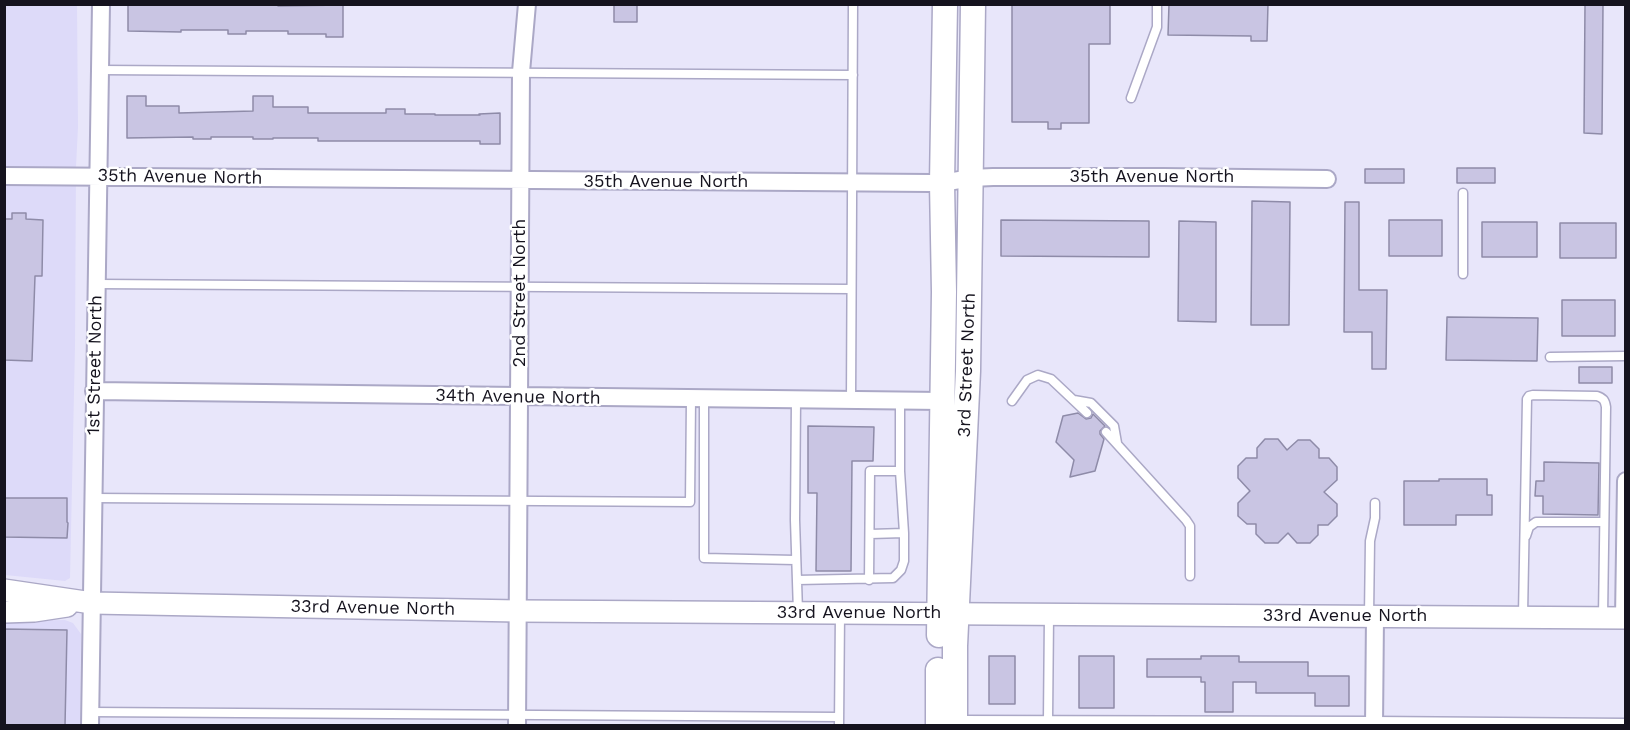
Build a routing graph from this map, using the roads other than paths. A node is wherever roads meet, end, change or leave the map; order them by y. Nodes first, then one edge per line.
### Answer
1 (101, 4) edge
2 (527, 4) edge
3 (853, 4) edge
4 (945, 4) edge
5 (973, 4) edge
6 (1156, 4) edge
7 (100, 70) junction
8 (521, 72) junction
9 (853, 75) junction
10 (1131, 98) dead end
11 (4, 176) edge
12 (98, 176) junction
13 (971, 178) junction
14 (1327, 179) dead end
15 (520, 181) junction
16 (852, 183) junction
17 (942, 183) junction
18 (1463, 193) dead end
19 (1462, 273) dead end
20 (97, 284) junction
21 (520, 287) junction
22 (851, 289) junction
23 (1626, 356) edge
24 (1550, 357) dead end
25 (94, 391) junction
26 (519, 396) junction
27 (697, 399) junction
28 (796, 400) junction
29 (1074, 400) junction
30 (851, 401) junction
31 (900, 401) junction
32 (1012, 401) dead end
33 (942, 402) junction
34 (1087, 413) dead end
35 (1106, 432) dead end
36 (1117, 444) junction
37 (900, 471) junction
38 (1626, 481) edge
39 (93, 498) junction
40 (518, 501) junction
41 (1375, 503) dead end
42 (1604, 522) junction
43 (904, 533) junction
44 (870, 534) junction
45 (1524, 546) junction
46 (795, 560) junction
47 (1190, 576) dead end
48 (797, 580) junction
49 (869, 580) junction
50 (4, 590) edge
51 (92, 603) junction
52 (518, 610) junction
53 (4, 612) edge
54 (798, 612) junction
55 (840, 613) junction
56 (948, 613) junction
57 (1049, 614) junction
58 (1372, 616) junction
59 (1523, 617) junction
60 (1603, 618) junction
61 (1625, 618) edge
62 (90, 719) edge
63 (517, 720) edge
64 (1048, 720) junction
65 (839, 721) edge
66 (1374, 723) edge
67 (1626, 723) edge
68 (949, 724) edge

1 - 7 street, 1st Street North
2 - 8 street, 2nd Street North
3 - 9 lane
4 - 17 main road, 3rd Street North
5 - 13 main road, 3rd Street North
6 - 10 lane
7 - 8 lane
7 - 12 street, 1st Street North
8 - 9 lane
8 - 15 street, 2nd Street North
9 - 16 lane
11 - 12 street, 35th Avenue North
12 - 15 street, 35th Avenue North
12 - 20 street, 1st Street North
13 - 14 street, 35th Avenue North
13 - 17 street, 35th Avenue North
13 - 56 main road, 3rd Street North
15 - 16 street, 35th Avenue North
15 - 21 street, 2nd Street North
16 - 17 street, 35th Avenue North
16 - 22 lane
17 - 33 main road, 3rd Street North
18 - 19 lane
20 - 21 lane
20 - 25 street, 1st Street North
21 - 22 lane
21 - 26 street, 2nd Street North
22 - 30 lane
23 - 24 lane
25 - 26 street, 34th Avenue North
25 - 39 street, 1st Street North
26 - 27 street, 34th Avenue North
26 - 40 street, 2nd Street North
27 - 28 street, 34th Avenue North
27 - 40 lane
27 - 46 lane
28 - 30 street, 34th Avenue North
28 - 46 lane
29 - 32 lane
29 - 34 lane
29 - 36 lane
30 - 31 street, 34th Avenue North
31 - 33 street, 34th Avenue North
31 - 37 lane
33 - 56 main road, 3rd Street North
35 - 36 lane
36 - 47 lane
37 - 43 lane
37 - 44 lane
38 - 61 street
39 - 40 lane
39 - 51 street, 1st Street North
40 - 52 street, 2nd Street North
41 - 58 lane
42 - 45 lane
42 - 45 lane
42 - 60 lane
43 - 44 lane
43 - 49 lane
44 - 49 lane
45 - 59 lane
46 - 48 lane
48 - 49 lane
48 - 54 lane
50 - 51 street, 33rd Avenue North
51 - 52 street, 33rd Avenue North
51 - 53 street, 33rd Avenue North
51 - 62 street, 1st Street North
52 - 54 street, 33rd Avenue North
52 - 63 street, 2nd Street North
54 - 55 street, 33rd Avenue North
55 - 56 street, 33rd Avenue North
55 - 65 lane
56 - 57 street, 33rd Avenue North
56 - 68 main road, 3rd Street North
57 - 58 street, 33rd Avenue North
57 - 64 lane
58 - 59 street, 33rd Avenue North
58 - 66 street
59 - 60 street, 33rd Avenue North
60 - 61 street, 33rd Avenue North
62 - 63 lane
63 - 65 lane
64 - 66 lane
64 - 68 lane
66 - 67 lane

